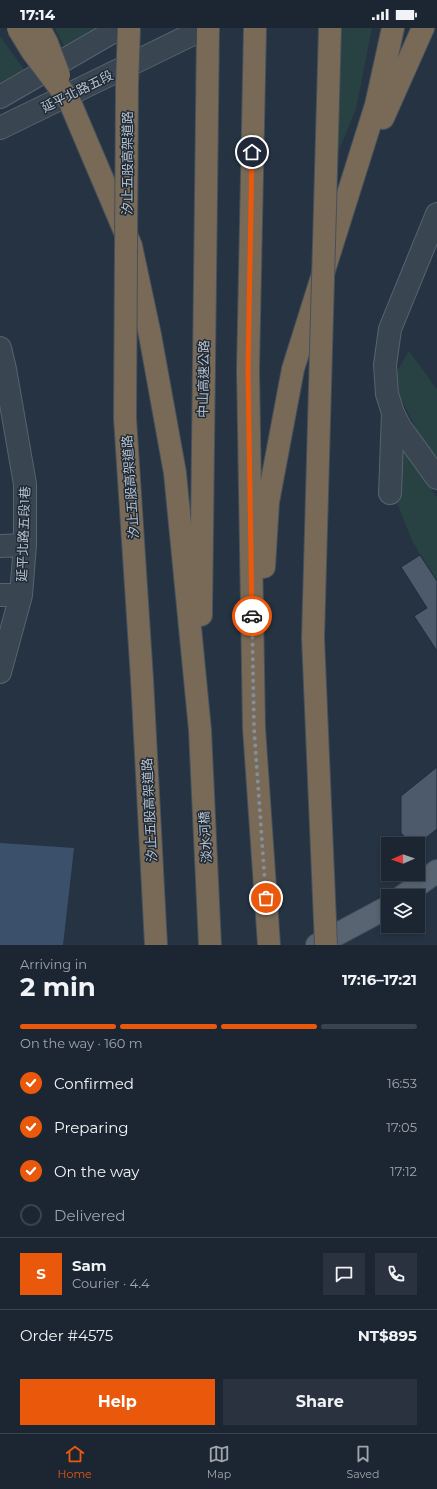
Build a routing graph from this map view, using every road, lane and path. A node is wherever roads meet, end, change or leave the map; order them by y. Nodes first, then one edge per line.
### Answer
1 (18, 28) edge
2 (39, 28) edge
3 (123, 28) edge
4 (129, 28) edge
5 (206, 28) edge
6 (330, 28) edge
7 (393, 28) edge
8 (423, 28) edge
9 (255, 36) edge
10 (0, 97) edge
11 (69, 100) junction
12 (0, 128) edge
13 (342, 212) junction
14 (437, 214) edge
15 (0, 348) edge
16 (393, 413) junction
17 (437, 478) edge
18 (390, 493) dead end
19 (0, 546) edge
20 (25, 546) junction
21 (10, 595) edge
22 (0, 672) edge
23 (254, 728) junction
24 (200, 730) junction
25 (437, 871) edge
26 (413, 889) edge
27 (381, 910) edge
28 (156, 945) edge
29 (210, 945) edge
30 (269, 945) edge
31 (317, 945) edge
32 (326, 945) edge

1 - 11 highway, bridge
2 - 11 highway, bridge
3 - 10 street
4 - 28 highway, 汐止五股高架道路, bridge
5 - 12 street, 延平北路五段
5 - 24 highway, 中山高速公路
6 - 32 highway, bridge
7 - 13 highway
8 - 13 highway
9 - 23 highway
11 - 24 highway, bridge
13 - 23 highway
14 - 16 street
15 - 20 street, 延平北路五段1巷
16 - 17 street
16 - 18 street
19 - 20 street
20 - 21 street, 延平北路五段1巷
21 - 22 street, 延平北路五段1巷
23 - 30 highway
24 - 29 highway, 淡水河橋
25 - 26 main road
27 - 31 main road

